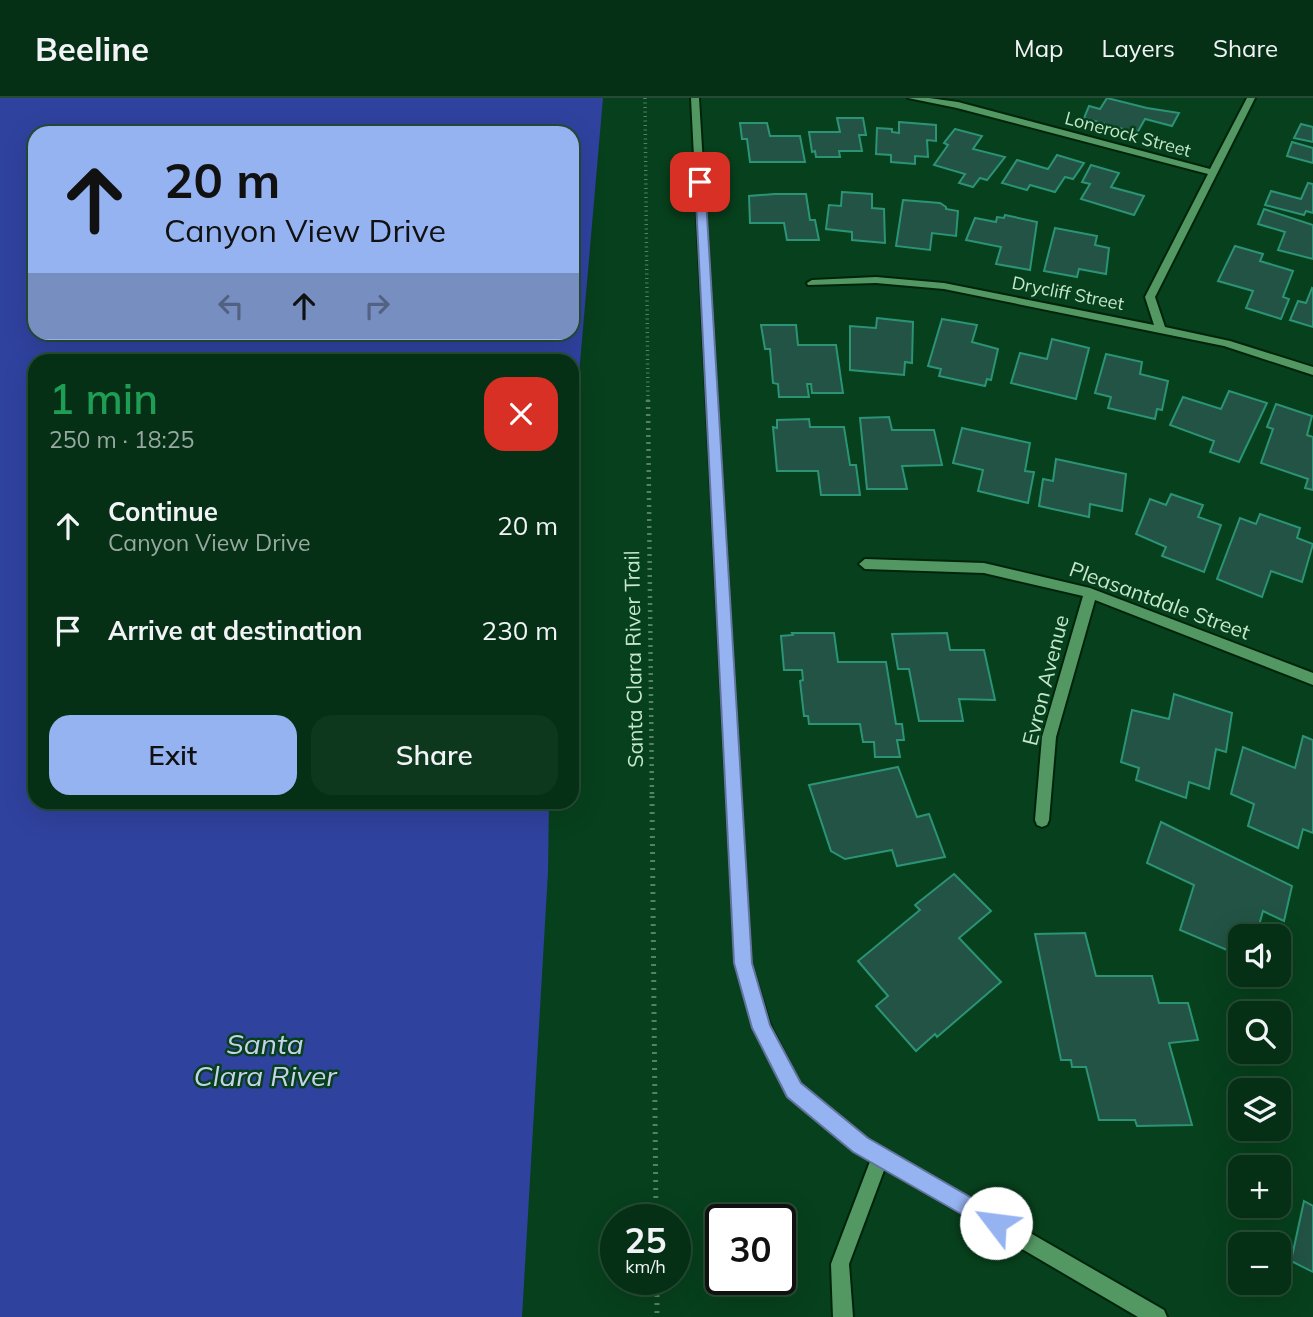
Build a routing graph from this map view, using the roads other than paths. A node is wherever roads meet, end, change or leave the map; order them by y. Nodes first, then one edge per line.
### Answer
1 (695, 98) edge
2 (912, 98) edge
3 (1251, 98) edge
4 (1213, 173) junction
5 (812, 282) dead end
6 (1160, 328) junction
7 (1313, 371) edge
8 (865, 564) dead end
9 (1090, 593) junction
10 (1313, 679) edge
11 (1042, 820) dead end
12 (880, 1157) junction
13 (843, 1317) edge
14 (1157, 1317) edge

1 - 12 street
2 - 4 street, Lonerock Street
3 - 4 street
4 - 6 street
5 - 6 street, Drycliff Street
6 - 7 street, Drycliff Street
8 - 9 street, Pleasantdale Street
9 - 10 street, Pleasantdale Street
9 - 11 street, Evron Avenue
12 - 13 street
12 - 14 street

